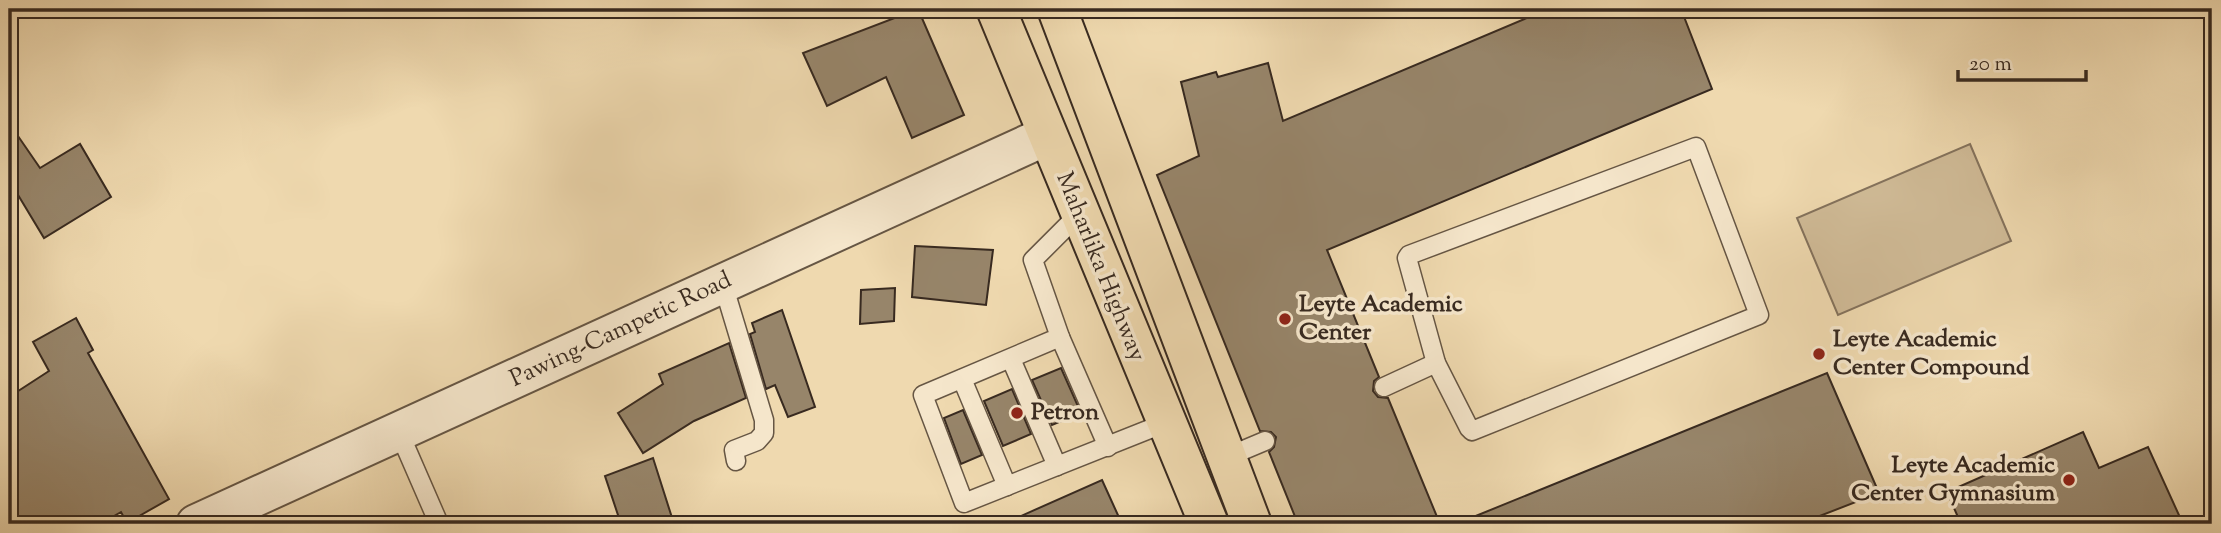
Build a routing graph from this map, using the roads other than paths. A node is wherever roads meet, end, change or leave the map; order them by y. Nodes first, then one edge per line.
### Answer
1 (996, 9) edge
2 (1057, 9) edge
3 (1046, 136) junction
4 (1079, 214) junction
5 (723, 284) junction
6 (1060, 337) junction
7 (1011, 359) junction
8 (1436, 363) junction
9 (962, 379) junction
10 (1384, 387) dead end
11 (1165, 424) junction
12 (399, 432) junction
13 (1265, 441) dead end
14 (1108, 447) junction
15 (1227, 457) junction
16 (736, 461) dead end
17 (1057, 466) junction
18 (1007, 486) junction
19 (196, 524) edge
20 (439, 524) edge
21 (1209, 524) edge
22 (1252, 524) edge

1 - 3 highway, Maharlika Highway
2 - 15 highway, Maharlika Highway
3 - 4 highway, Maharlika Highway
3 - 5 street, Pawing-Campetic Road
4 - 6 lane
4 - 11 highway, Maharlika Highway
5 - 12 street, Pawing-Campetic Road
5 - 16 lane
6 - 7 lane
6 - 14 lane
7 - 9 lane
7 - 17 lane
8 - 8 lane
8 - 10 lane
9 - 18 lane
9 - 18 lane
11 - 14 lane
11 - 21 highway, Maharlika Highway
12 - 19 street, Pawing-Campetic Road
12 - 20 lane
13 - 15 lane
14 - 17 lane
15 - 22 highway, Maharlika Highway
17 - 18 lane

